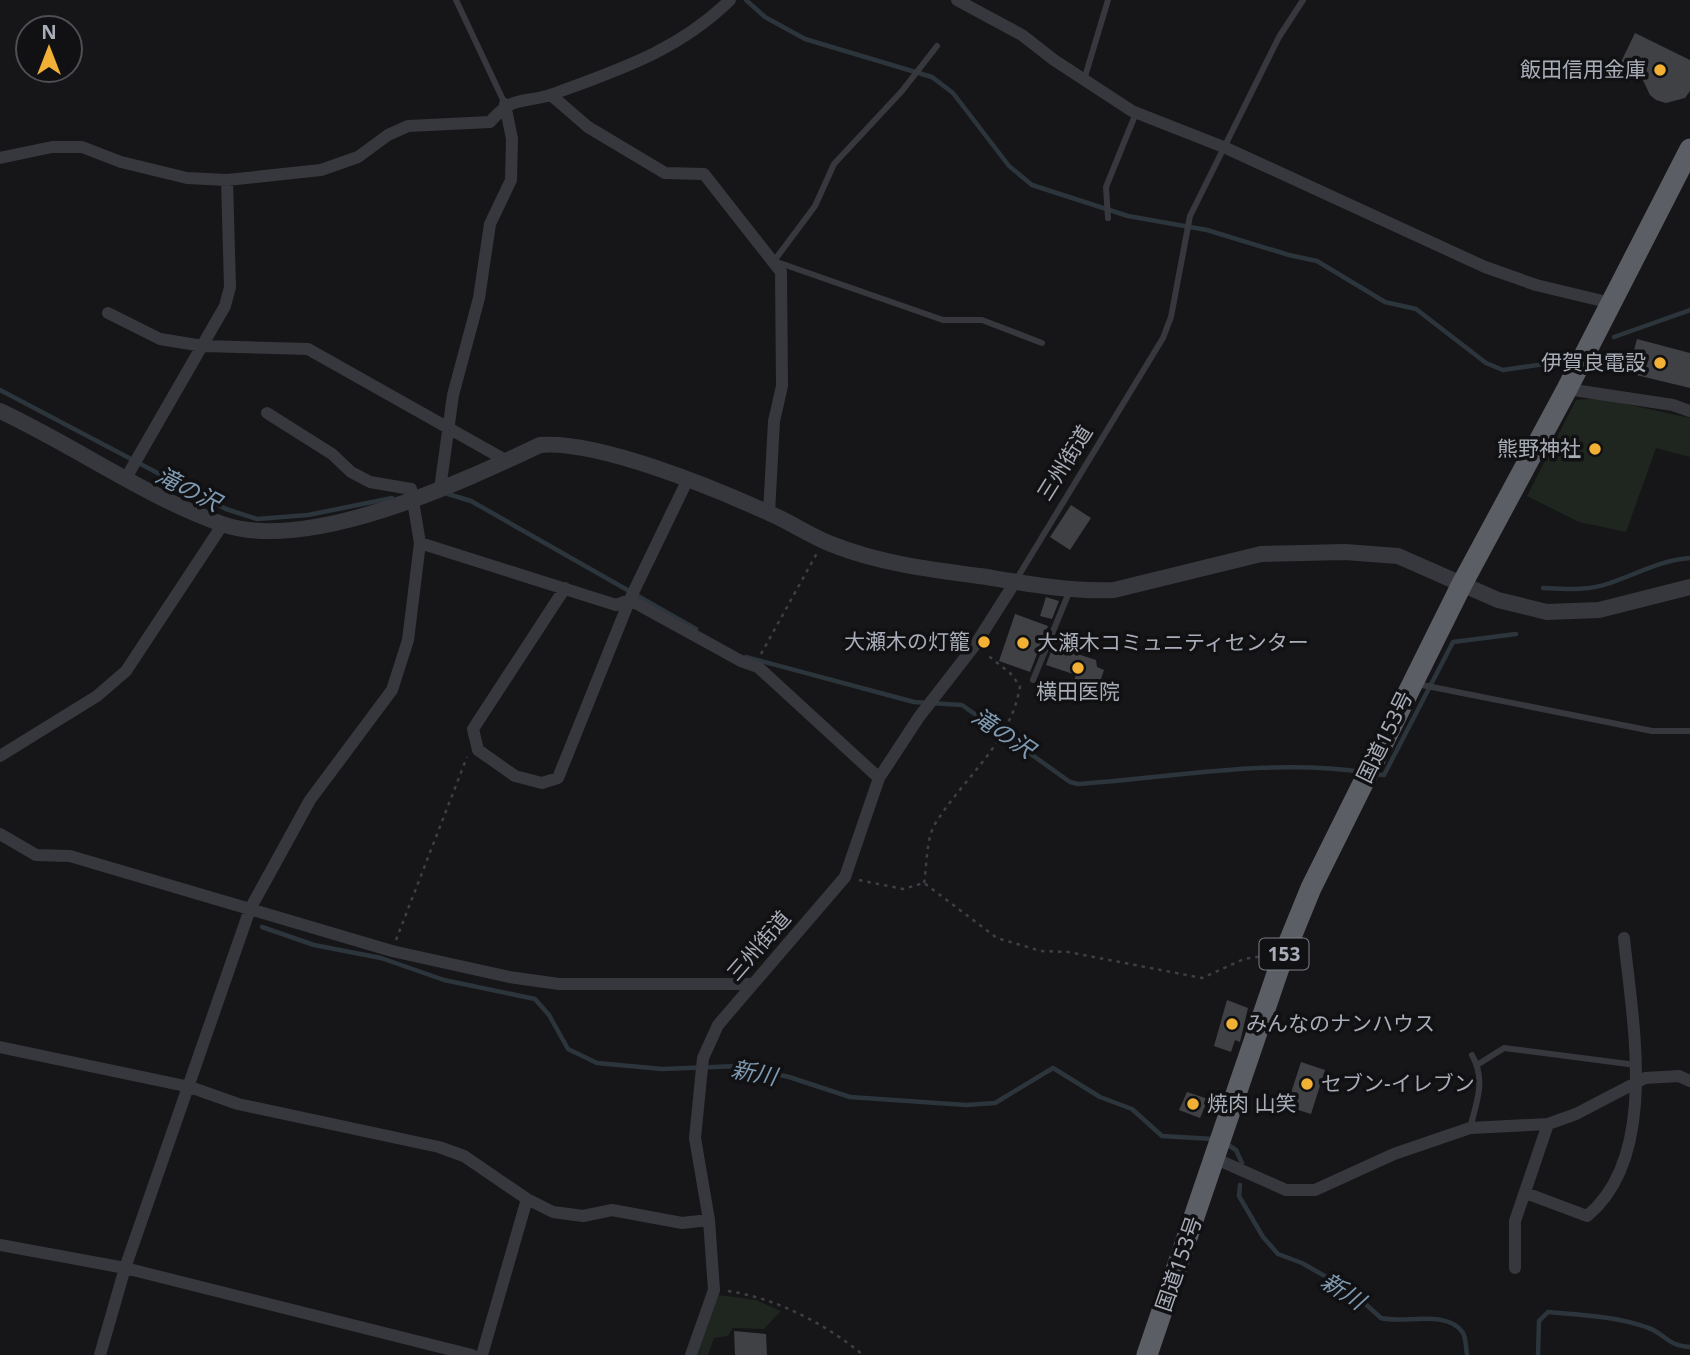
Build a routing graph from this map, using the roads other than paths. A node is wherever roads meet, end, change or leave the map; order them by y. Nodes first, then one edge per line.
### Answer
1 (456, 0) edge
2 (730, 0) edge
3 (957, 0) edge
4 (1108, 0) edge
5 (1303, 0) edge
6 (937, 46) dead end
7 (1084, 80) junction
8 (551, 95) junction
9 (505, 104) junction
10 (1136, 113) junction
11 (1226, 148) junction
12 (1690, 149) edge
13 (0, 158) edge
14 (227, 180) junction
15 (1108, 216) dead end
16 (774, 261) junction
17 (1611, 303) junction
18 (108, 313) dead end
19 (1042, 343) dead end
20 (203, 346) junction
21 (1567, 389) junction
22 (0, 411) edge
23 (1690, 411) edge
24 (267, 413) dead end
25 (450, 429) junction
26 (507, 461) junction
27 (130, 473) junction
28 (687, 481) junction
29 (440, 489) junction
30 (414, 500) junction
31 (769, 513) junction
32 (223, 524) junction
33 (420, 542) junction
34 (1015, 582) junction
35 (1462, 584) junction
36 (1690, 587) edge
37 (565, 588) junction
38 (1071, 589) junction
39 (630, 600) junction
40 (1033, 680) dead end
41 (1425, 685) junction
42 (1690, 731) edge
43 (0, 756) edge
44 (879, 778) junction
45 (0, 834) edge
46 (250, 909) junction
47 (1624, 938) dead end
48 (751, 984) junction
49 (0, 1047) edge
50 (1472, 1055) dead end
51 (1477, 1065) junction
52 (1636, 1065) junction
53 (1638, 1081) junction
54 (1690, 1081) edge
55 (190, 1087) junction
56 (1548, 1124) junction
57 (1470, 1128) junction
58 (1218, 1147) junction
59 (1526, 1194) junction
60 (527, 1199) junction
61 (709, 1220) junction
62 (0, 1245) edge
63 (125, 1268) junction
64 (1516, 1268) dead end
65 (100, 1355) edge
66 (472, 1355) edge
67 (482, 1355) edge
68 (691, 1355) edge
69 (1147, 1355) edge

1 - 9 lane
2 - 8 street
3 - 7 street
4 - 7 lane
5 - 11 lane
6 - 16 lane
7 - 10 street
8 - 9 street
8 - 16 street
9 - 14 street
9 - 25 street
10 - 11 street
10 - 15 lane
11 - 17 street
11 - 34 lane, 三州街道
12 - 17 highway, 国道153号 / 153
13 - 14 street
14 - 20 street
16 - 19 lane
16 - 31 street
17 - 21 highway, 国道153号 / 153
18 - 20 street
20 - 25 street
20 - 27 street
21 - 23 street
21 - 35 highway, 国道153号 / 153
22 - 27 street
24 - 30 street
25 - 26 street
25 - 29 street
26 - 28 street
26 - 29 street
27 - 32 street
28 - 31 street
28 - 39 street
29 - 30 street
30 - 32 street
30 - 33 street
31 - 34 street
32 - 43 street
33 - 37 street
33 - 46 street
34 - 38 street
34 - 44 street, 三州街道
35 - 36 street
35 - 38 street
35 - 41 highway, 国道153号 / 153
37 - 39 street
37 - 39 street
38 - 40 lane
39 - 44 street
41 - 42 lane
41 - 58 highway, 国道153号 / 153
44 - 48 street, 三州街道
45 - 46 street
46 - 48 street
46 - 55 street
47 - 52 street
48 - 61 street, 三州街道
49 - 55 street
50 - 51 lane
51 - 52 lane
51 - 57 lane
52 - 53 street
53 - 54 street
53 - 56 street
53 - 59 street
55 - 60 street
55 - 63 street
56 - 57 street
56 - 59 street
57 - 58 street
58 - 69 highway, 国道153号 / 153
59 - 64 street
60 - 61 street
60 - 67 street
61 - 68 street
62 - 63 street
63 - 65 street
63 - 66 street

